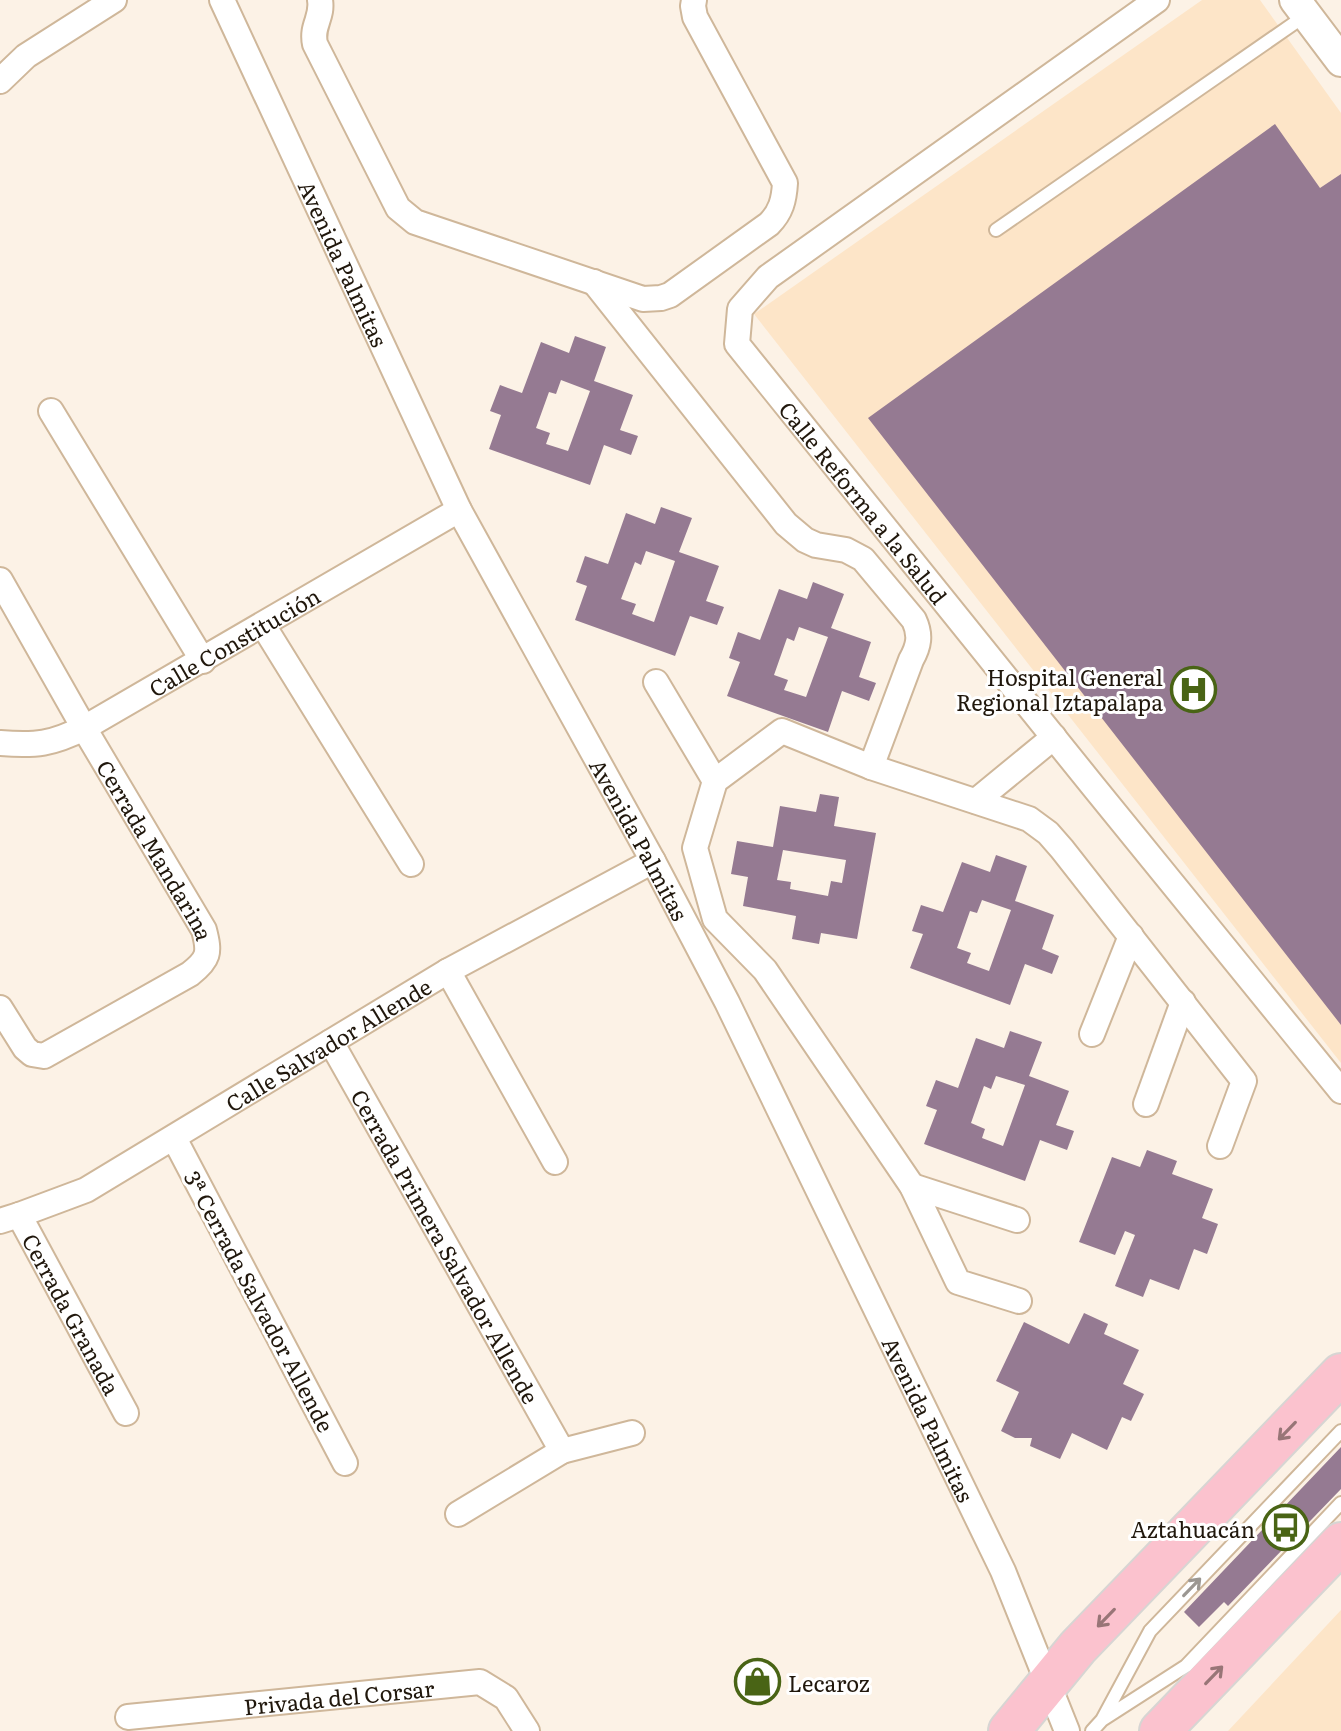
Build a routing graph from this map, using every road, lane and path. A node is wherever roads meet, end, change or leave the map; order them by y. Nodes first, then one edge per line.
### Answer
1 (114, 0) edge
2 (222, 0) edge
3 (320, 0) edge
4 (694, 0) edge
5 (1157, 0) edge
6 (1301, 8) edge
7 (1336, 44) edge
8 (0, 81) edge
9 (996, 230) dead end
10 (594, 282) junction
11 (51, 411) dead end
12 (459, 510) junction
13 (0, 580) edge
14 (263, 625) junction
15 (203, 661) junction
16 (656, 682) dead end
17 (84, 728) junction
18 (1054, 737) junction
19 (0, 743) edge
20 (871, 767) junction
21 (715, 781) junction
22 (976, 801) junction
23 (653, 861) junction
24 (411, 864) dead end
25 (1131, 936) junction
26 (448, 971) junction
27 (1183, 1002) junction
28 (0, 1008) edge
29 (1092, 1034) dead end
30 (331, 1042) junction
31 (1341, 1091) edge
32 (1146, 1104) dead end
33 (174, 1138) junction
34 (1220, 1146) dead end
35 (555, 1162) dead end
36 (912, 1186) junction
37 (10, 1218) edge
38 (1017, 1220) dead end
39 (1019, 1301) dead end
40 (1341, 1374) edge
41 (126, 1413) dead end
42 (1341, 1431) edge
43 (632, 1433) dead end
44 (562, 1451) junction
45 (345, 1463) dead end
46 (1341, 1503) edge
47 (458, 1514) dead end
48 (1341, 1543) edge
49 (1048, 1685) junction
50 (128, 1717) dead end
51 (1102, 1720) junction
52 (527, 1731) edge
53 (1009, 1731) edge
54 (1067, 1731) edge
55 (1092, 1731) edge
56 (1160, 1731) edge

1 - 8 street
2 - 12 street, Avenida Palmitas
3 - 10 street
4 - 10 street
5 - 18 street, Calle Reforma a la Salud
6 - 7 street
6 - 9 lane
10 - 20 street
11 - 15 street
12 - 14 street, Calle Constitución
12 - 23 street, Avenida Palmitas
13 - 17 street
14 - 15 street, Calle Constitución
14 - 24 street
15 - 17 street, Calle Constitución
16 - 21 street
17 - 19 street, Calle Constitución
17 - 28 street, Cerrada Mandarina
18 - 22 street
18 - 31 street, Calle Reforma a la Salud
20 - 21 street
20 - 22 street
21 - 36 street
22 - 25 street
23 - 26 street, Calle Salvador Allende
23 - 49 street, Avenida Palmitas
25 - 27 street
25 - 29 street
26 - 30 street, Calle Salvador Allende
26 - 35 street
27 - 32 street
27 - 34 street
30 - 33 street, Calle Salvador Allende
30 - 44 street, Cerrada Primera Salvador Allende
33 - 37 street, Calle Salvador Allende
33 - 45 street, 3ª Cerrada Salvador Allende
36 - 38 street
36 - 39 street
37 - 41 street, Cerrada Granada
40 -> 49 main road
51 -> 42 lane
43 - 44 street
44 - 47 street
46 - 51 lane
56 -> 48 main road
49 - 53 main road
49 - 54 street, Avenida Palmitas
50 - 52 street, Privada del Corsar
51 - 55 lane

